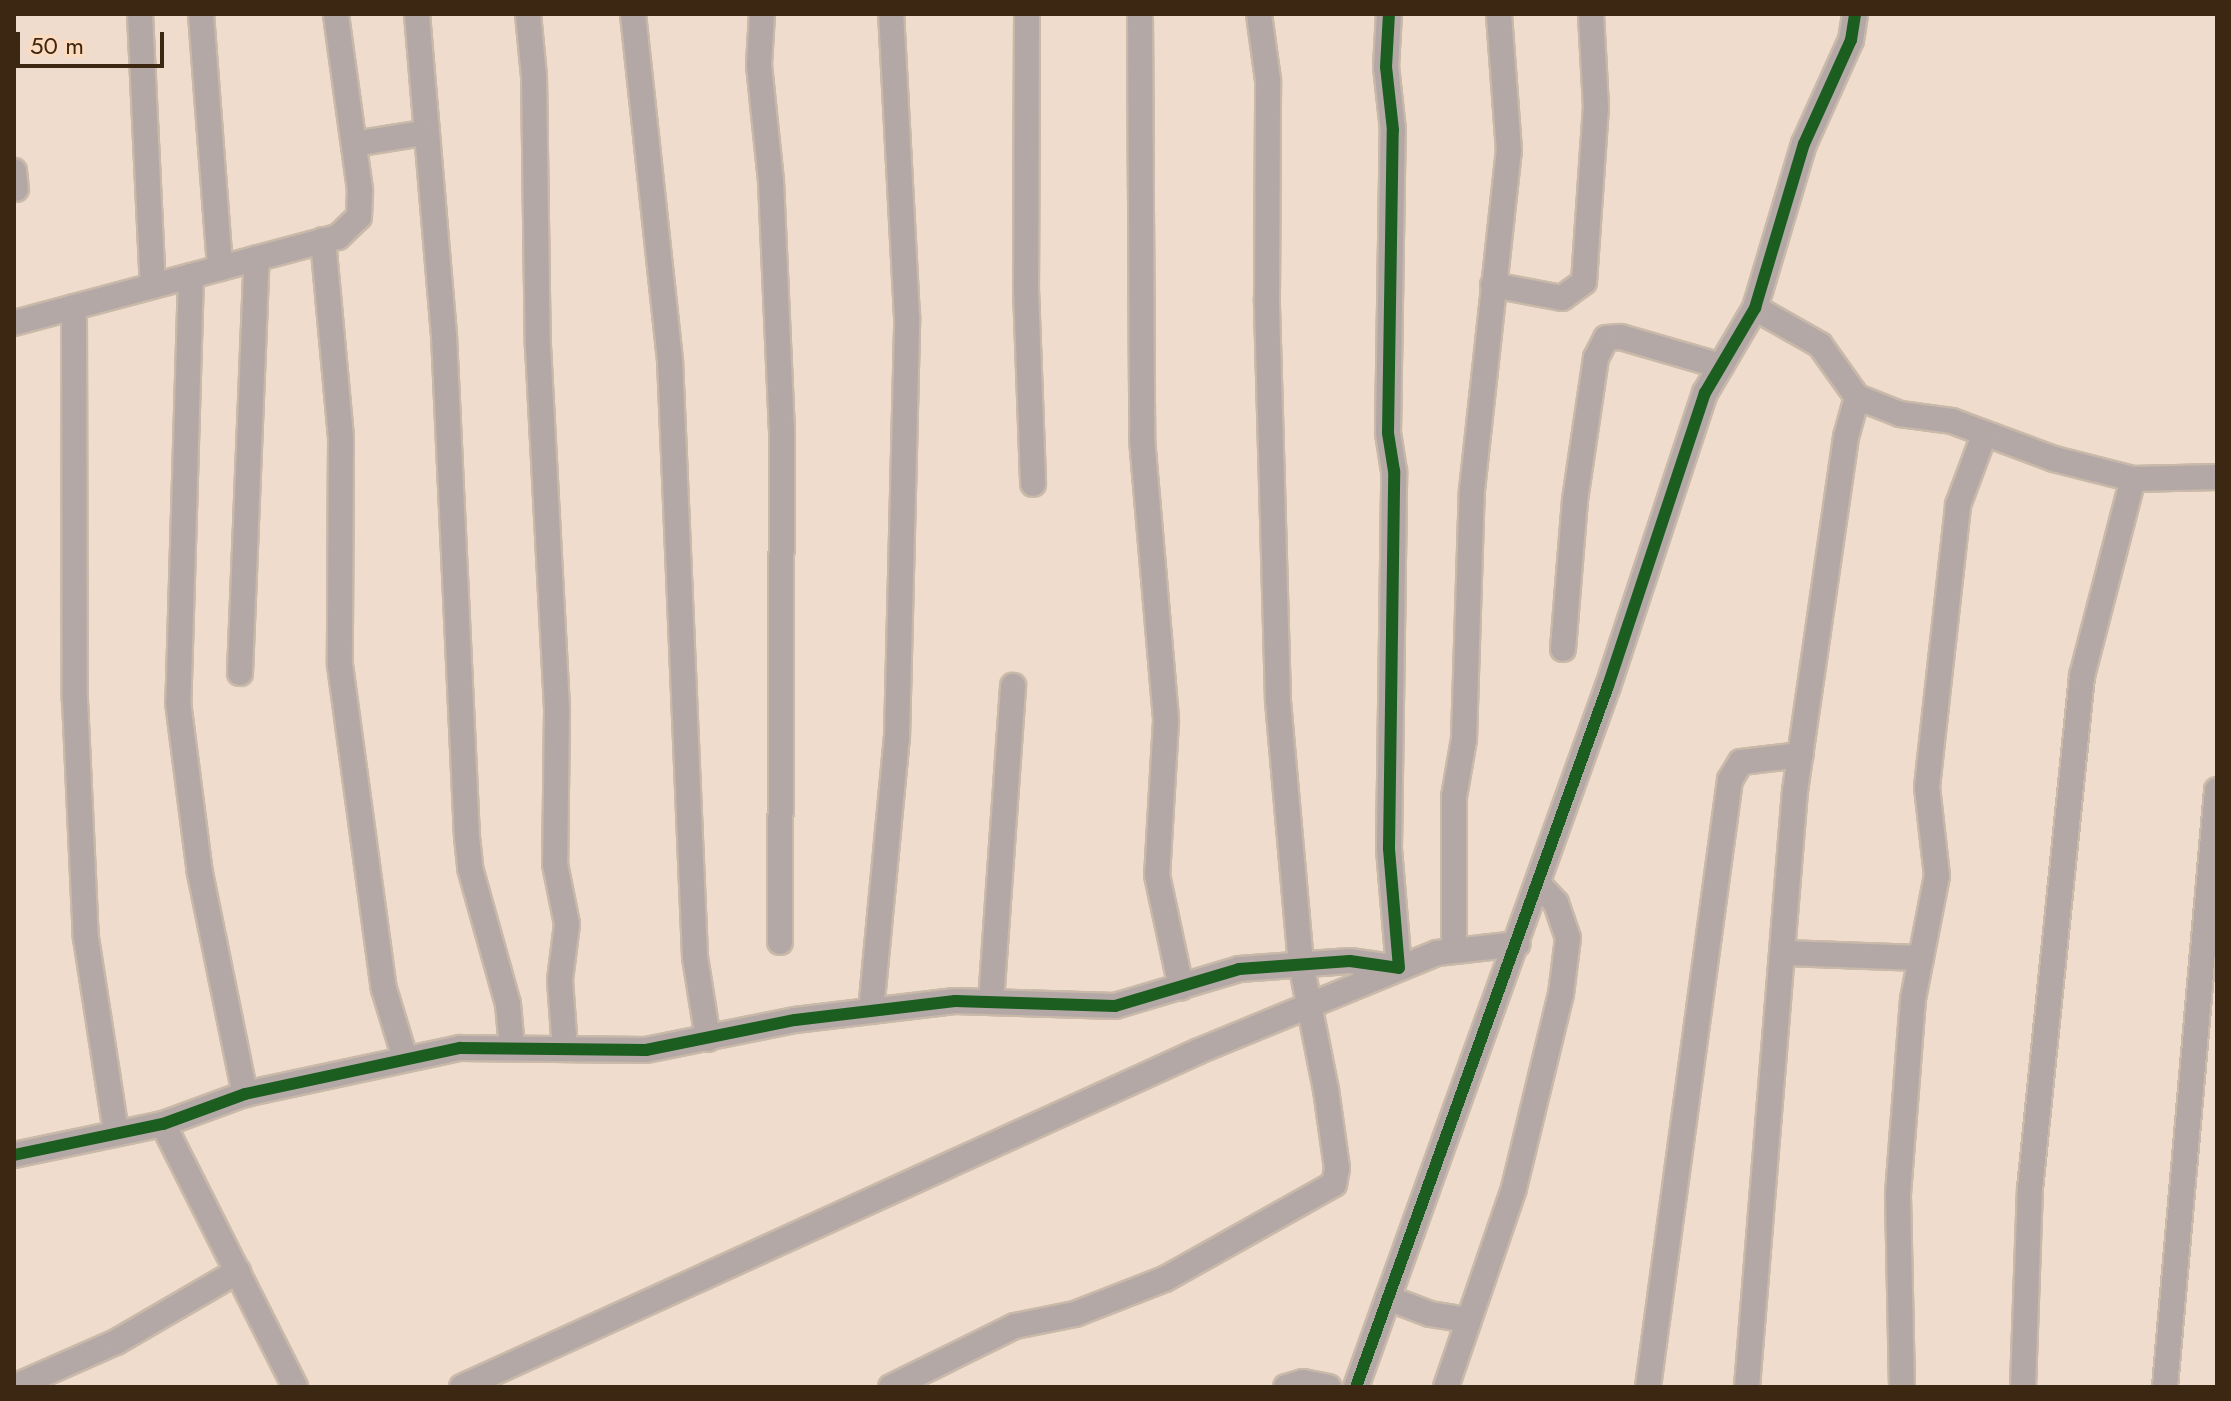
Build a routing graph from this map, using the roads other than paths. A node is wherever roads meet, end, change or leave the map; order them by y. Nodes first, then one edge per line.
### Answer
1 (140, 14) edge
2 (201, 14) edge
3 (336, 14) edge
4 (417, 14) edge
5 (528, 14) edge
6 (633, 14) edge
7 (762, 14) edge
8 (891, 14) edge
9 (1027, 14) edge
10 (1140, 14) edge
11 (1259, 14) edge
12 (1389, 14) edge
13 (1499, 14) edge
14 (1591, 14) edge
15 (1855, 14) edge
16 (423, 133) junction
17 (354, 144) junction
18 (323, 240) junction
19 (257, 258) junction
20 (220, 268) junction
21 (191, 276) junction
22 (1493, 285) junction
23 (153, 286) junction
24 (74, 307) junction
25 (1755, 308) junction
26 (14, 323) edge
27 (1721, 366) junction
28 (1857, 397) junction
29 (1984, 435) junction
30 (2217, 477) edge
31 (2133, 479) junction
32 (1033, 484) dead end
33 (1563, 649) dead end
34 (240, 673) dead end
35 (1013, 686) dead end
36 (1801, 755) junction
37 (2217, 790) edge
38 (1538, 884) junction
39 (780, 942) dead end
40 (1517, 944) junction
41 (1454, 950) junction
42 (1784, 953) junction
43 (1921, 958) junction
44 (1301, 964) junction
45 (1399, 968) junction
46 (1181, 987) junction
47 (991, 1002) junction
48 (1311, 1005) junction
49 (871, 1011) junction
50 (708, 1039) junction
51 (512, 1048) junction
52 (565, 1049) junction
53 (405, 1058) junction
54 (245, 1094) junction
55 (163, 1124) junction
56 (116, 1131) junction
57 (14, 1155) edge
58 (238, 1271) junction
59 (1388, 1298) junction
60 (1469, 1320) junction
61 (14, 1387) edge
62 (295, 1387) edge
63 (462, 1387) edge
64 (891, 1387) edge
65 (1286, 1387) edge
66 (1329, 1387) edge
67 (1356, 1387) edge
68 (1446, 1387) edge
69 (1648, 1387) edge
70 (1747, 1387) edge
71 (1902, 1387) edge
72 (2023, 1387) edge
73 (2165, 1387) edge

1 - 23 street
2 - 20 street
3 - 17 street
4 - 16 street
5 - 52 street
6 - 50 street
7 - 39 street
8 - 49 street
9 - 32 street
10 - 46 street
11 - 44 street
12 - 45 street
13 - 22 street
14 - 22 street
15 - 25 street
16 - 17 street
16 - 51 street
17 - 18 street
18 - 19 street
18 - 53 street
19 - 20 street
19 - 34 street
20 - 21 street
21 - 23 street
21 - 54 street
22 - 41 street
23 - 24 street
24 - 26 street
24 - 56 street
25 - 27 street
25 - 28 street
27 - 33 street
27 - 38 street
28 - 29 street
28 - 36 street
29 - 31 street
29 - 43 street
30 - 31 street
31 - 72 street
35 - 47 street
36 - 42 street
36 - 69 street
37 - 73 street
38 - 40 street
38 - 60 street
40 - 41 street
40 - 59 street
41 - 45 street
42 - 43 street
42 - 70 street
43 - 71 street
44 - 45 street
44 - 46 street
44 - 48 street
45 - 48 street
46 - 47 street
47 - 49 street
48 - 63 street
48 - 64 street
49 - 50 street
50 - 52 street
51 - 52 street
51 - 53 street
53 - 54 street
54 - 55 street
55 - 56 street
55 - 58 street
56 - 57 street
58 - 61 street
58 - 62 street
59 - 60 street
59 - 67 street
60 - 68 street
65 - 66 street

